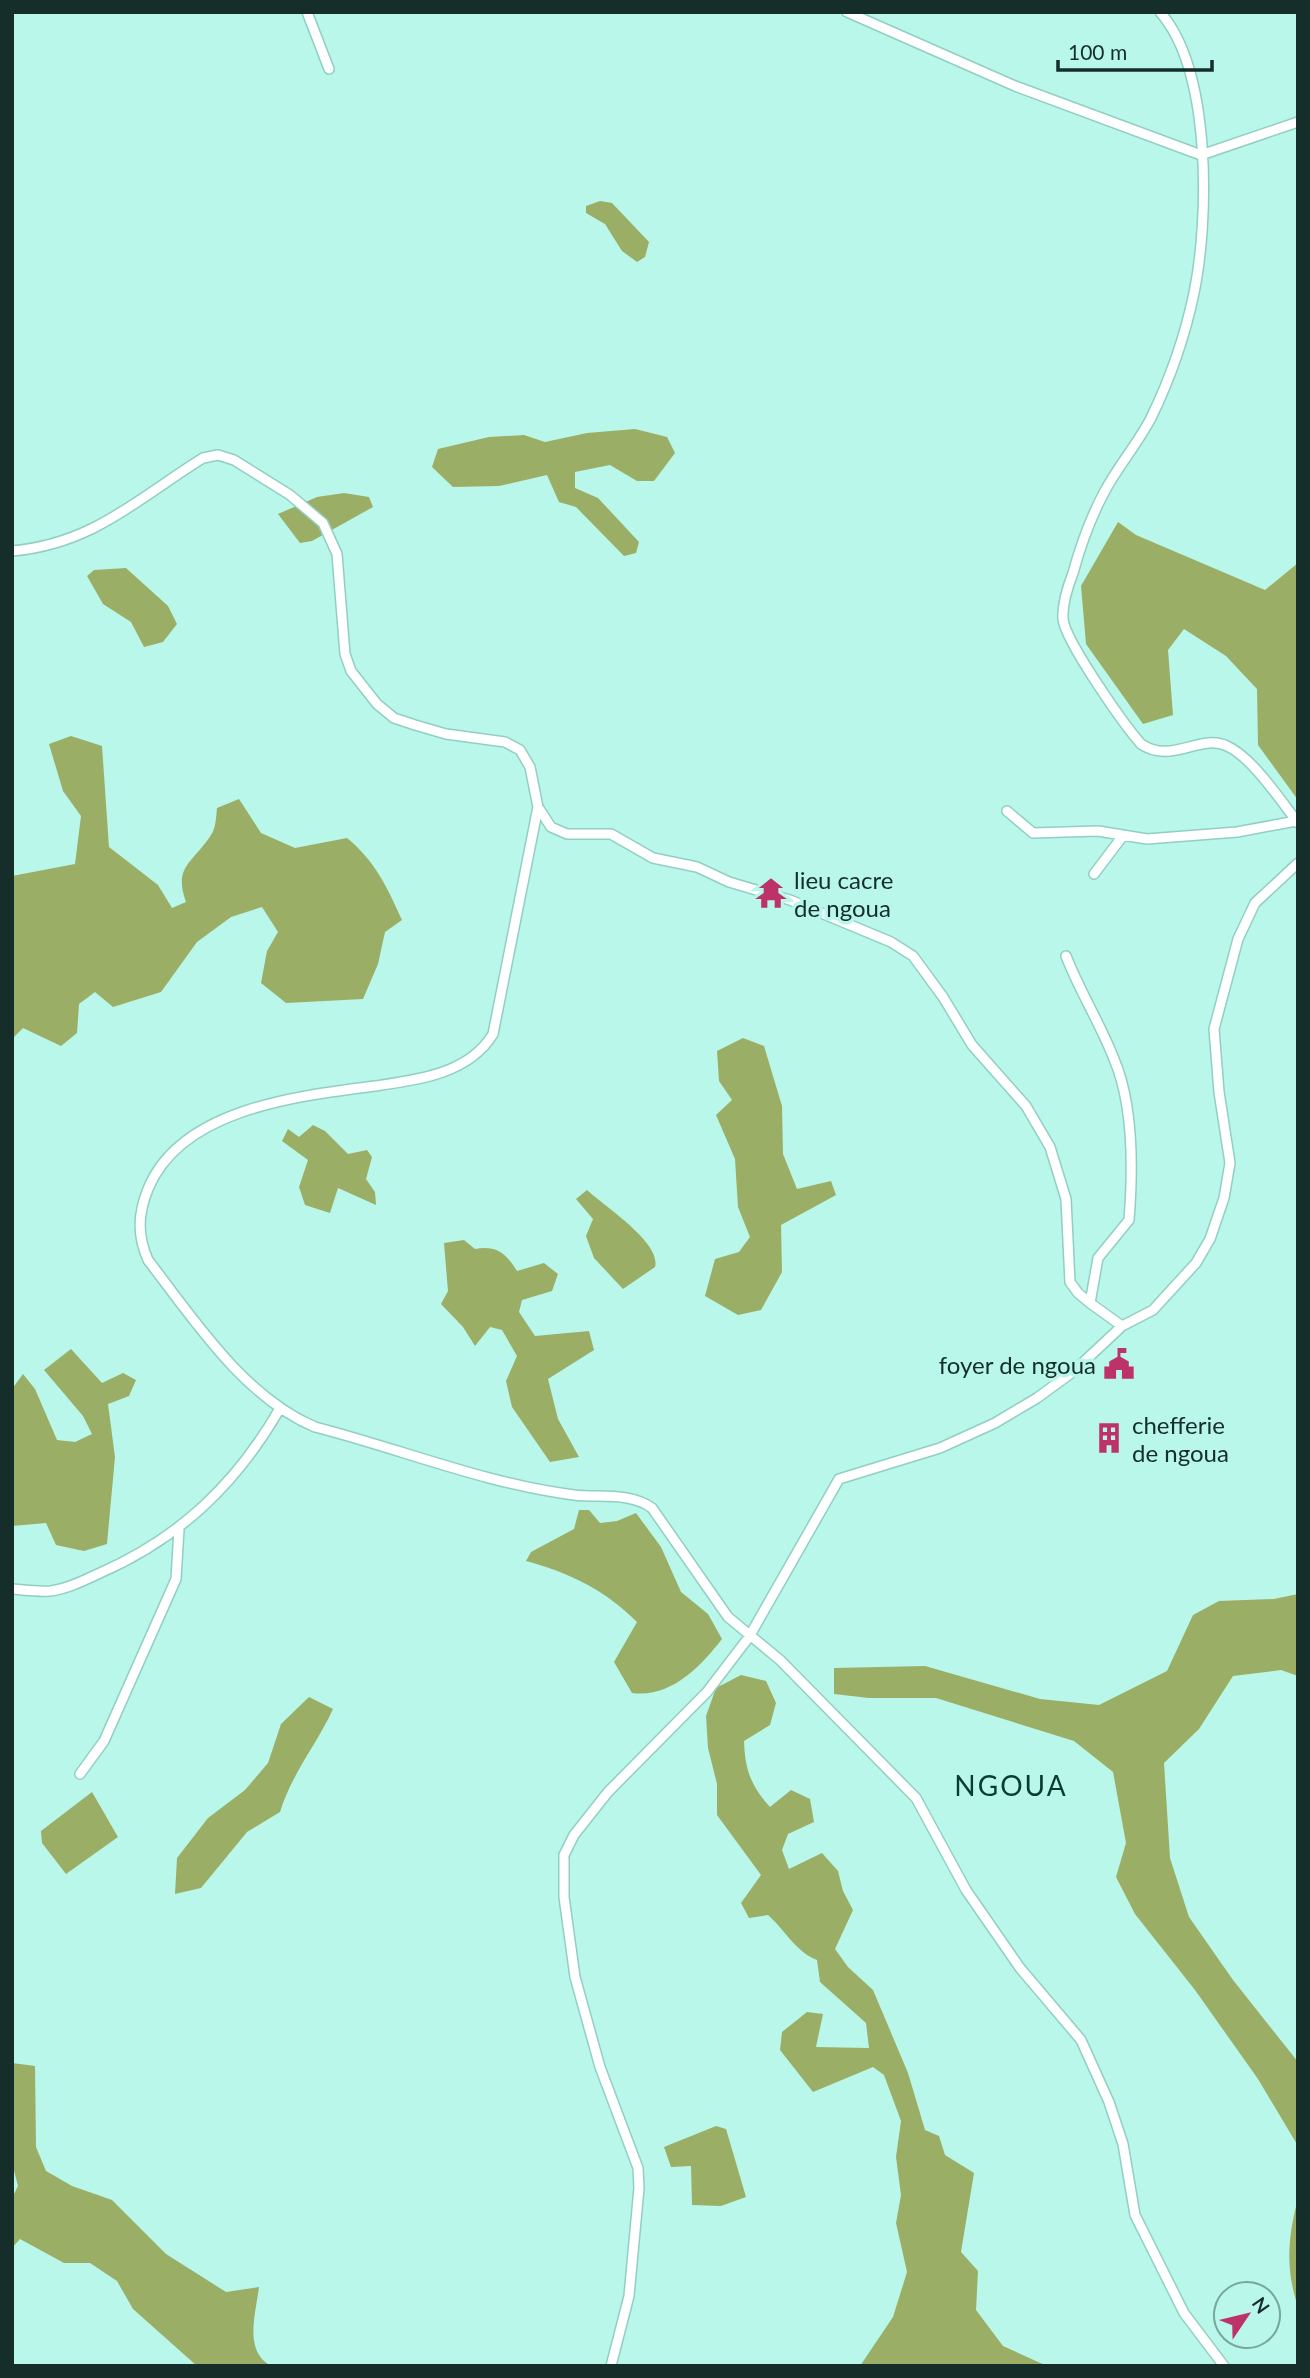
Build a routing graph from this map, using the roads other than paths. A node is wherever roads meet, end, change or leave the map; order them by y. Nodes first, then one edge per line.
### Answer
1 (307, 12) edge
2 (847, 12) edge
3 (1160, 12) edge
4 (329, 69) dead end
5 (1298, 122) edge
6 (1201, 155) junction
7 (12, 551) edge
8 (538, 807) junction
9 (1007, 811) dead end
10 (1297, 822) edge
11 (1122, 837) junction
12 (1298, 863) edge
13 (1094, 874) dead end
14 (1066, 956) dead end
15 (1090, 1303) junction
16 (1122, 1326) junction
17 (279, 1410) junction
18 (178, 1529) junction
19 (12, 1589) edge
20 (749, 1637) junction
21 (80, 1774) dead end
22 (611, 2366) edge
23 (1224, 2366) edge

1 - 4 street
2 - 6 street
3 - 6 street
5 - 6 street
6 - 10 street
7 - 8 street
8 - 15 street
8 - 17 street
9 - 11 street
10 - 11 street
11 - 13 street
12 - 16 street
14 - 15 street
15 - 16 street
16 - 20 street
17 - 18 street
17 - 20 street
18 - 19 street
18 - 21 street
20 - 22 street
20 - 23 street

